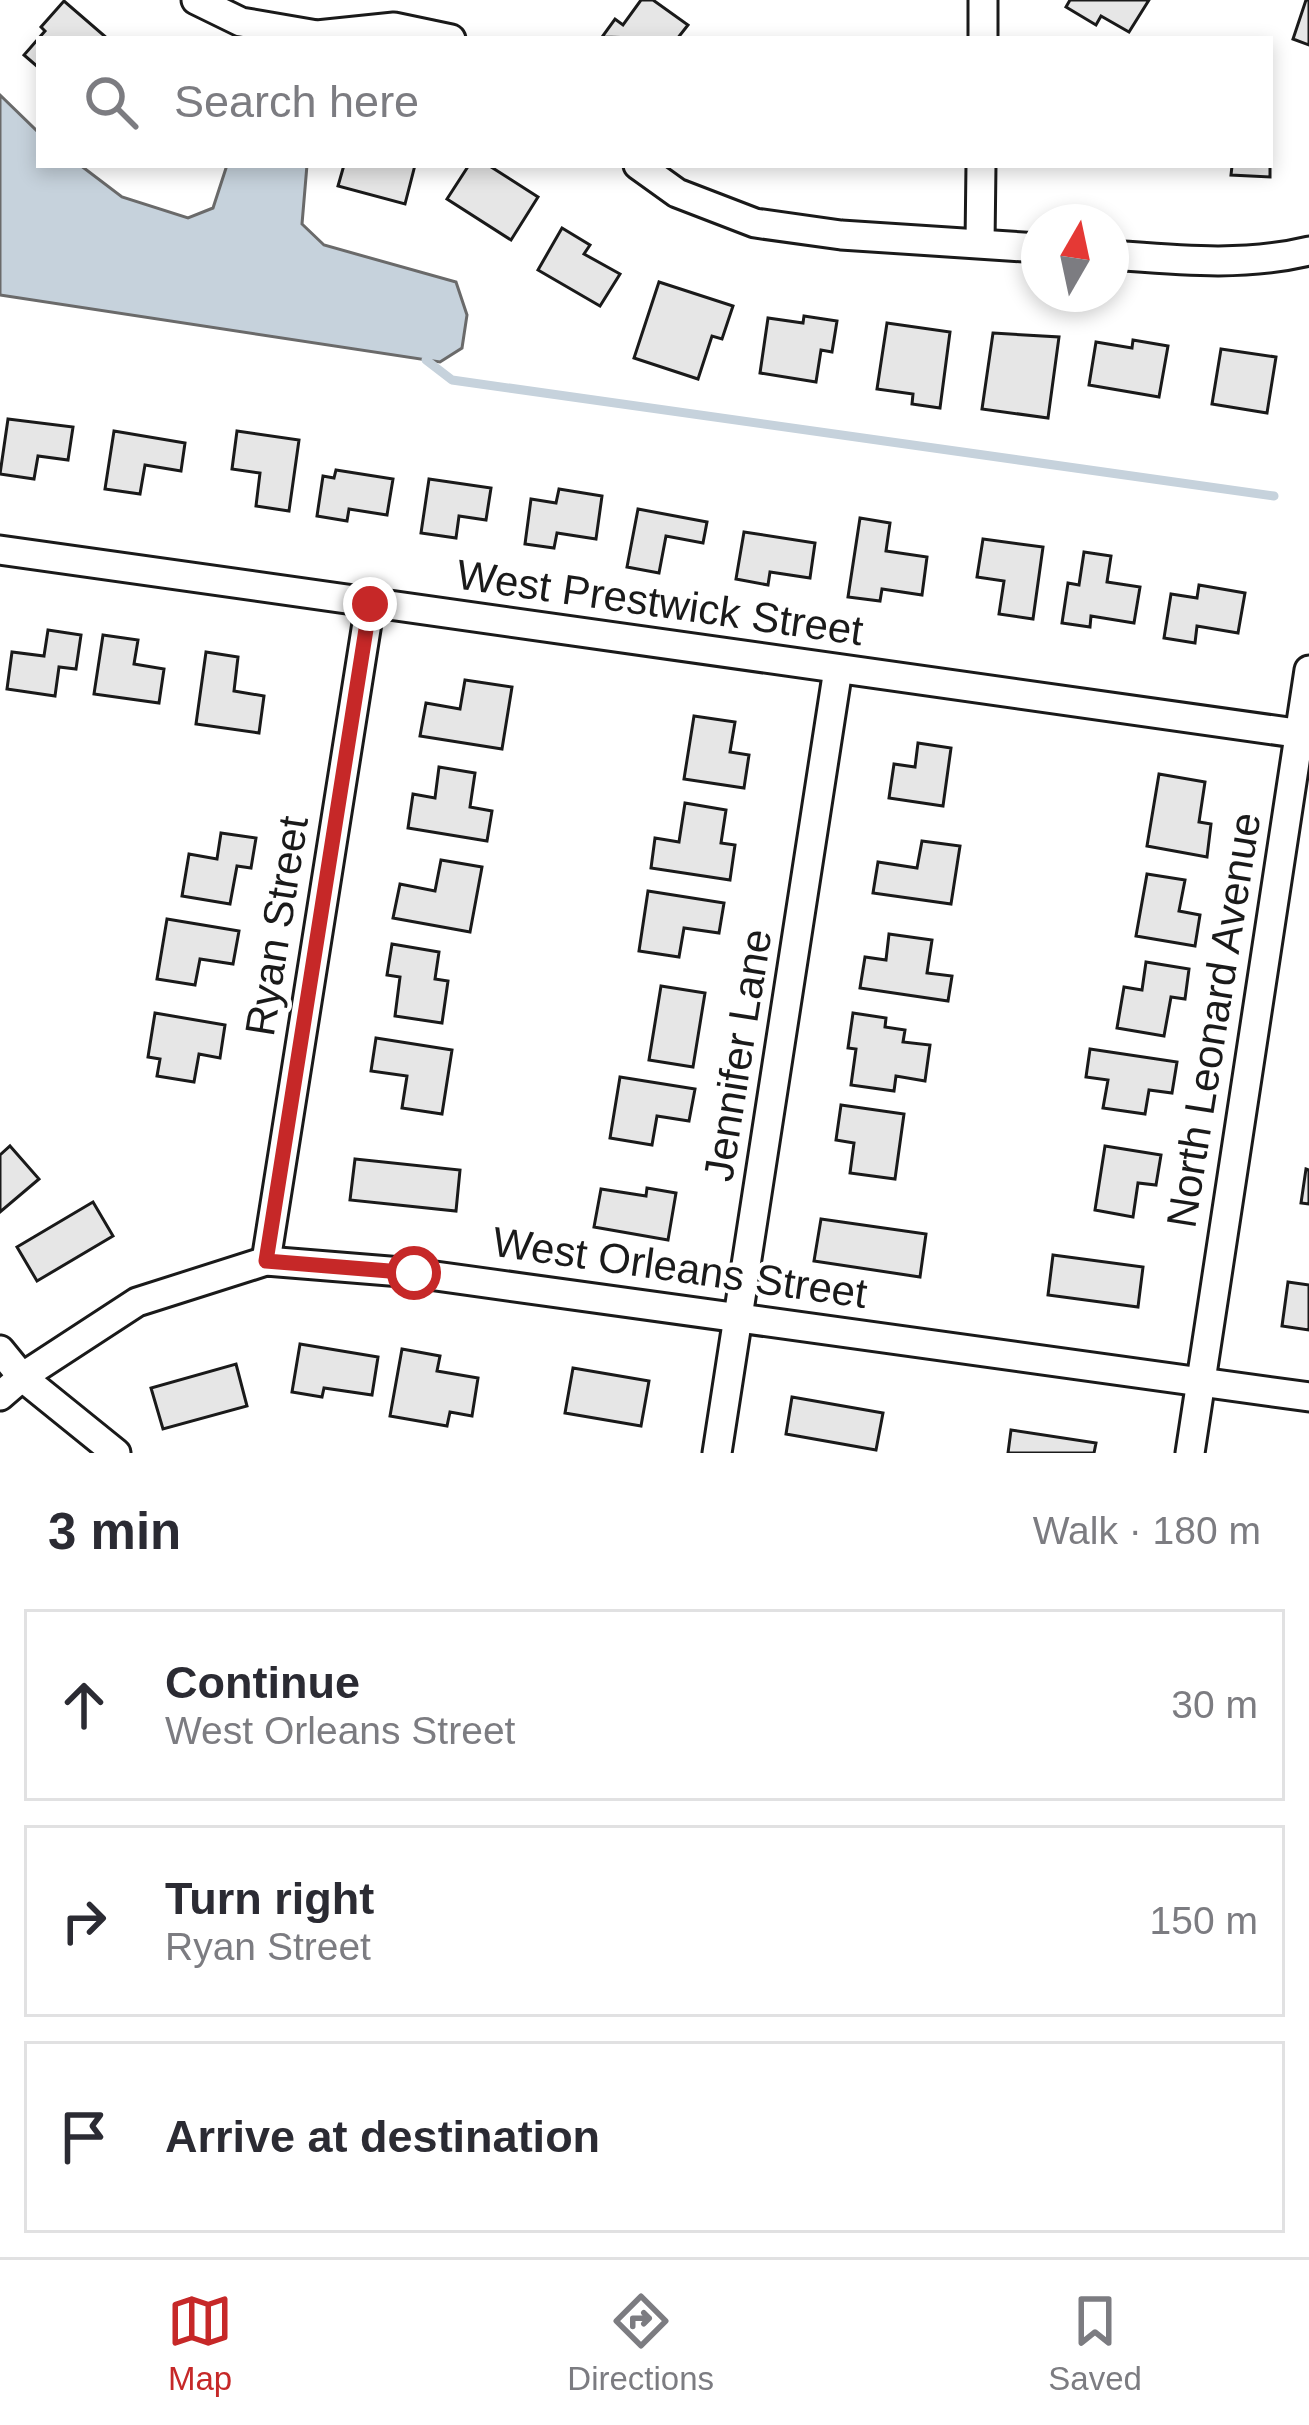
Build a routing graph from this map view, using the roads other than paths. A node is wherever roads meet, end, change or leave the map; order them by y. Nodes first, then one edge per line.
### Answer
1 (196, 0) edge
2 (983, 0) edge
3 (438, 36) edge
4 (983, 36) edge
5 (642, 168) edge
6 (981, 168) edge
7 (980, 243) junction
8 (1021, 246) edge
9 (1309, 250) edge
10 (1129, 256) edge
11 (0, 550) edge
12 (370, 604) junction
13 (838, 669) junction
14 (1309, 670) edge
15 (1304, 734) edge
16 (266, 1261) junction
17 (740, 1316) junction
18 (0, 1350) edge
19 (22, 1377) junction
20 (1201, 1383) junction
21 (0, 1396) edge
22 (1309, 1397) edge
23 (116, 1453) edge
24 (717, 1453) edge
25 (1190, 1453) edge

1 - 3 street
2 - 4 street
5 - 7 street
6 - 7 street
7 - 8 street
9 - 10 street
11 - 12 street, West Prestwick Street
12 - 13 street, West Prestwick Street
12 - 16 street, Ryan Street
13 - 15 street, West Prestwick Street
13 - 17 street, Jennifer Lane
14 - 15 street, North Leonard Avenue
15 - 20 street, North Leonard Avenue
16 - 17 street, West Orleans Street
16 - 19 street, West Orleans Street
17 - 20 street, West Orleans Street
17 - 24 street, Jennifer Lane
18 - 19 street
19 - 21 street, West Orleans Street
19 - 23 street
20 - 22 street, West Orleans Street
20 - 25 street, North Leonard Avenue

